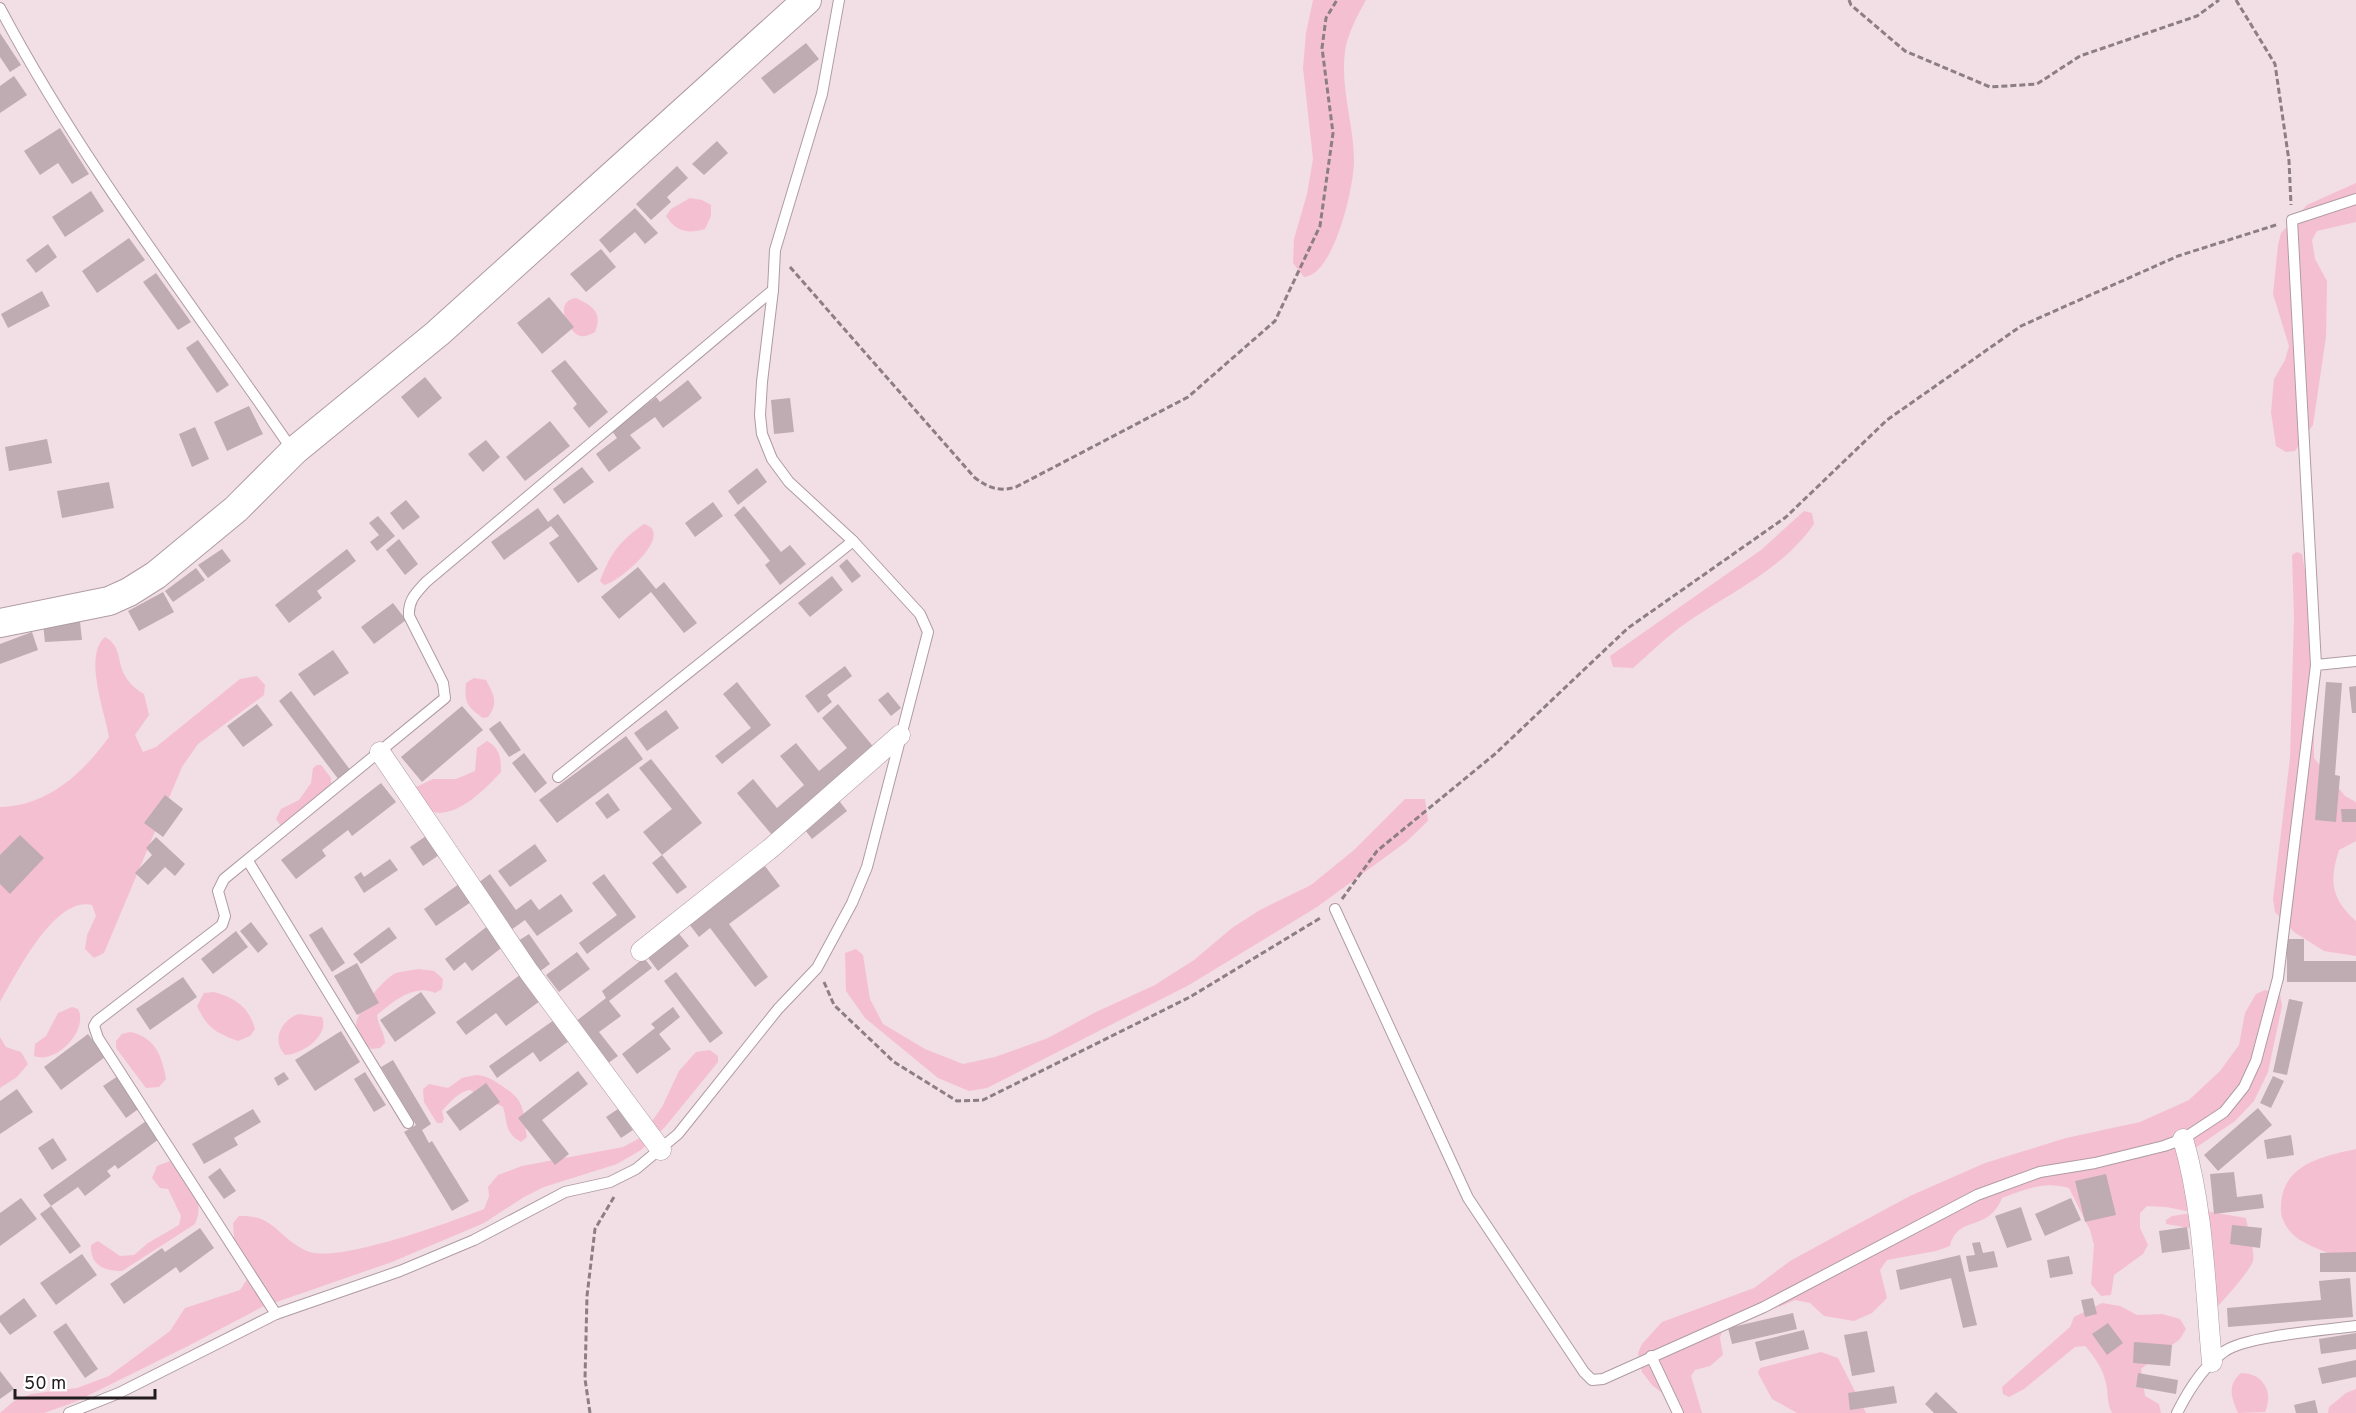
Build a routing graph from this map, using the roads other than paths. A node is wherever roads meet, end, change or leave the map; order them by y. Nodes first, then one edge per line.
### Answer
1 (807, 0) edge
2 (839, 0) edge
3 (0, 8) edge
4 (2356, 199) edge
5 (773, 290) junction
6 (294, 451) junction
7 (853, 541) junction
8 (0, 623) edge
9 (2356, 661) edge
10 (2316, 665) junction
11 (900, 735) junction
12 (380, 752) junction
13 (558, 777) dead end
14 (248, 861) junction
15 (1335, 909) road end
16 (641, 951) dead end
17 (408, 1123) dead end
18 (2183, 1139) junction
19 (661, 1150) junction
20 (276, 1314) junction
21 (2356, 1326) edge
22 (1651, 1356) junction
23 (2212, 1362) junction
24 (69, 1413) edge
25 (1678, 1413) edge
26 (2177, 1413) edge

1 - 6 main road
2 - 5 lane
3 - 6 lane
4 - 10 lane
5 - 7 lane
5 - 12 lane
6 - 8 main road
7 - 11 lane
7 - 13 lane
9 - 10 lane
10 - 18 lane
11 - 16 street
11 - 19 lane
12 - 14 lane
12 - 19 street
14 - 17 lane
14 - 20 lane
15 - 22 lane
18 - 22 lane
18 - 23 street
19 - 20 lane
20 - 24 lane
21 - 23 lane
22 - 25 lane
23 - 26 lane

